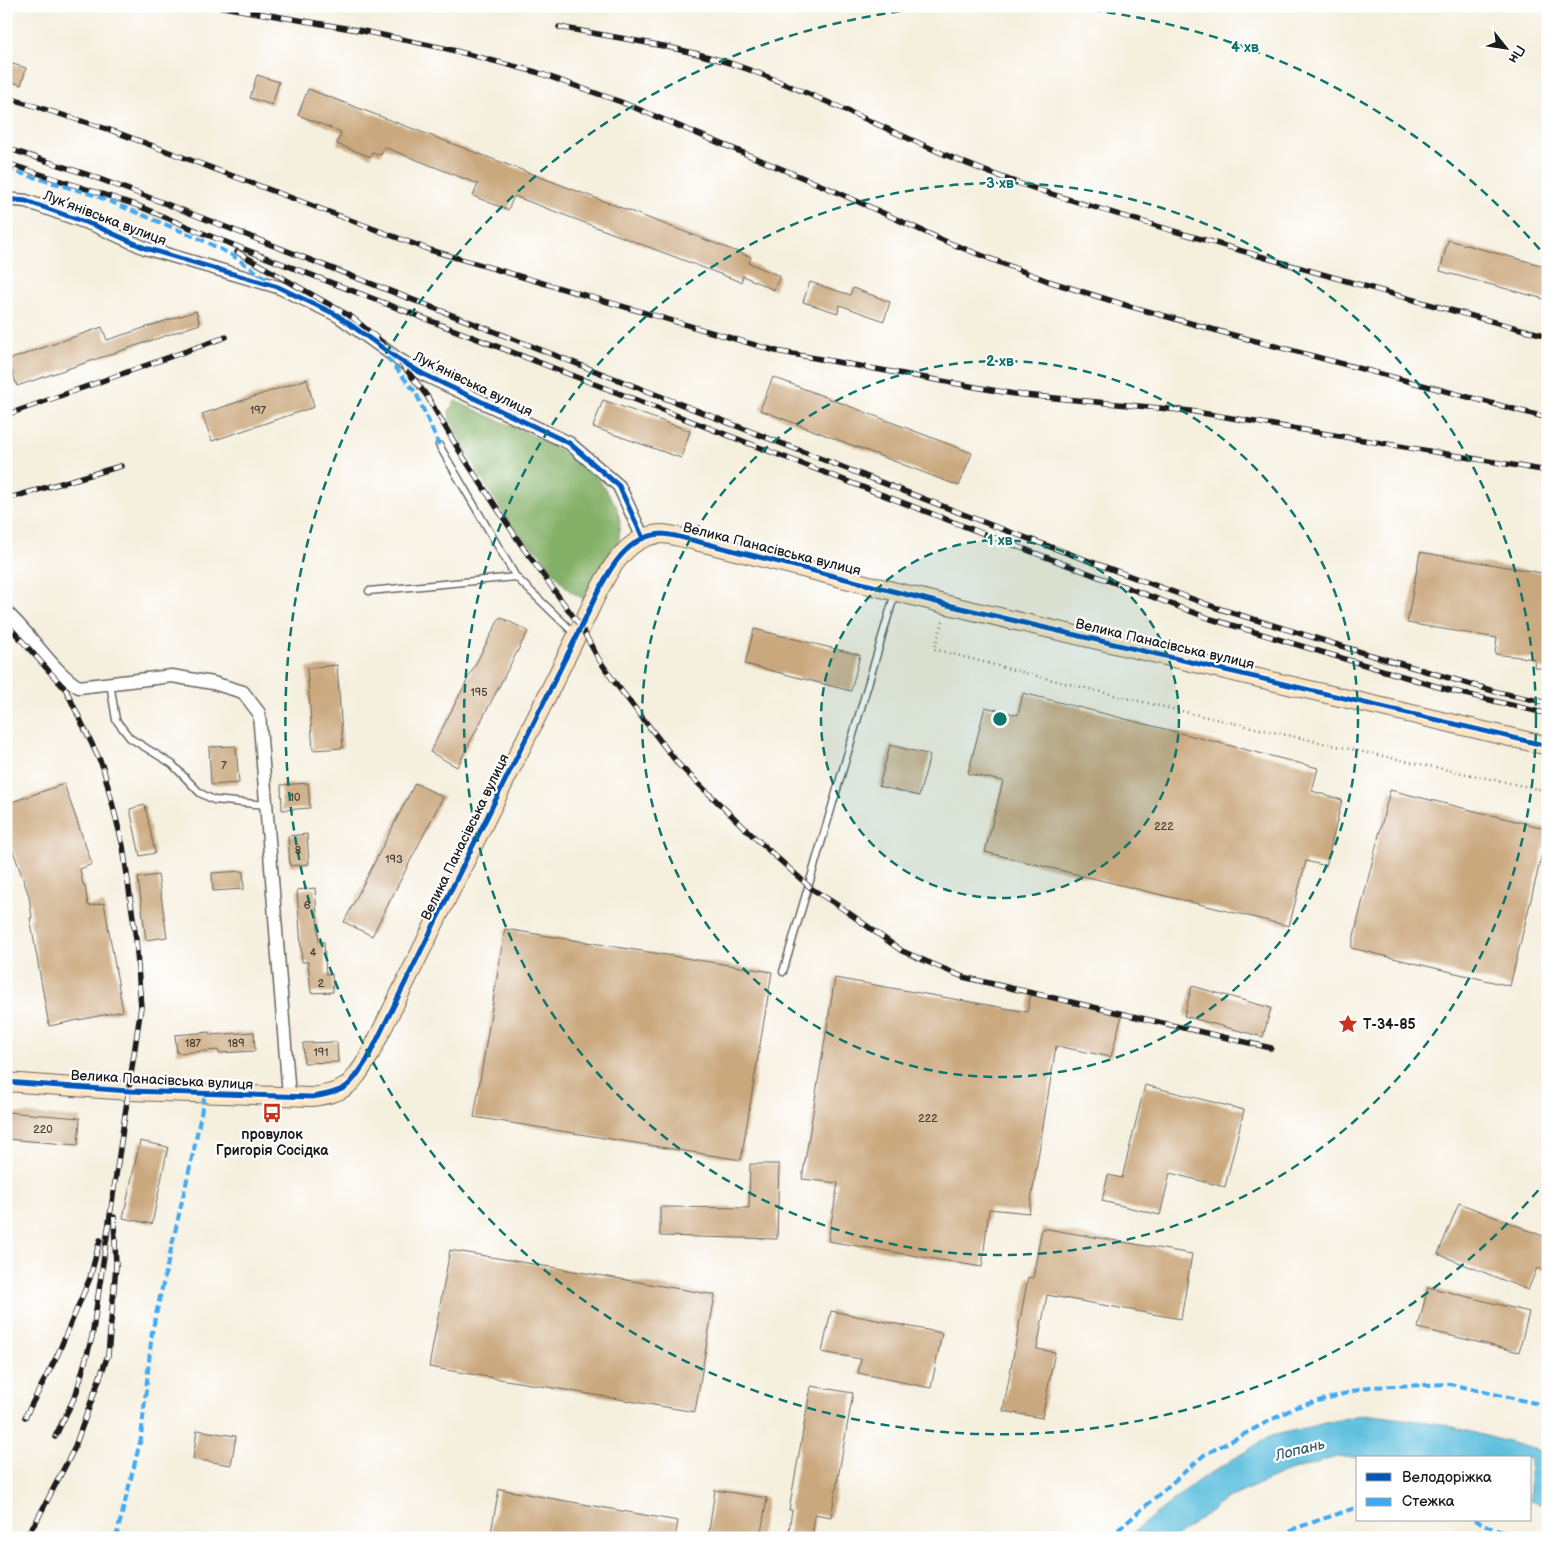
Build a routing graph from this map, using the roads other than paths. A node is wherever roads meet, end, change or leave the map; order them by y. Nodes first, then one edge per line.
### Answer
1 (6, 199) edge
2 (439, 445) dead end
3 (643, 538) junction
4 (516, 578) junction
5 (369, 591) dead end
6 (896, 592) junction
7 (6, 612) edge
8 (577, 636) junction
9 (110, 683) junction
10 (1548, 746) edge
11 (266, 805) junction
12 (783, 972) dead end
13 (6, 1082) edge
14 (289, 1096) junction

1 - 3 street, Лук’янівська вулиця
2 - 4 lane
3 - 6 street, Велика Панасівська вулиця
3 - 8 street, Велика Панасівська вулиця
4 - 5 lane
4 - 8 lane
6 - 10 street, Велика Панасівська вулиця
6 - 12 lane
7 - 9 street
8 - 14 street, Велика Панасівська вулиця
9 - 11 lane
9 - 11 street
11 - 14 street
13 - 14 street, Велика Панасівська вулиця

